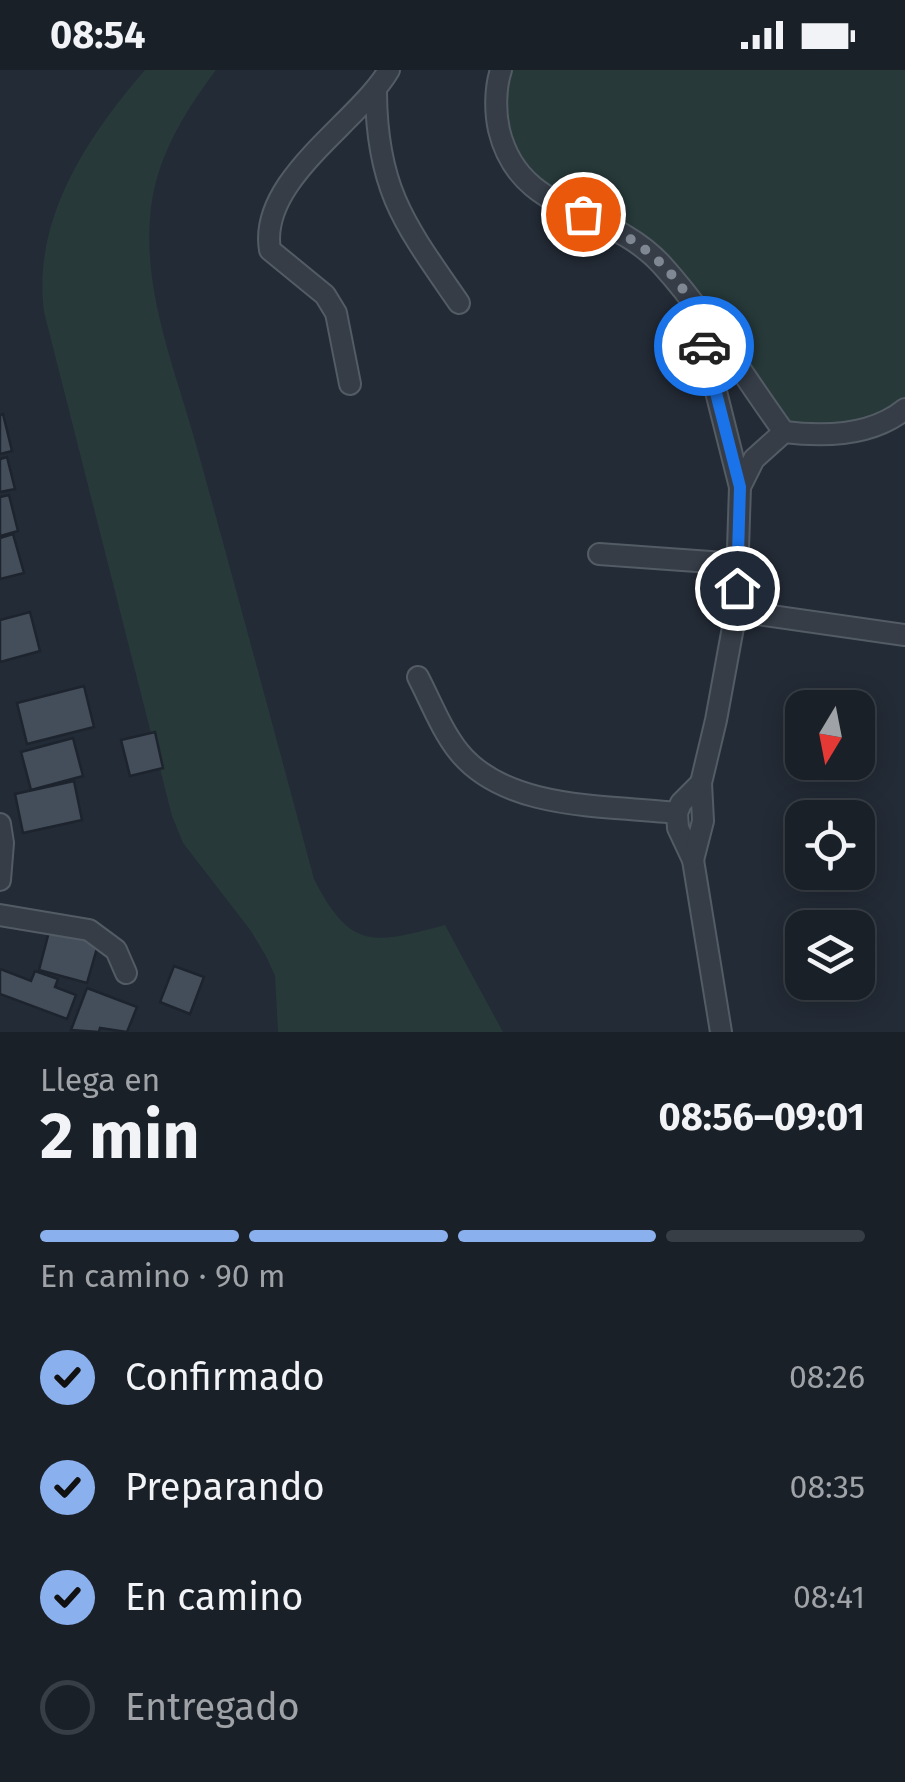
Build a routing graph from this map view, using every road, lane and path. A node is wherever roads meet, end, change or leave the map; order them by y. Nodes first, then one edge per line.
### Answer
1 (389, 70) edge
2 (502, 70) edge
3 (376, 93) junction
4 (459, 304) dead end
5 (695, 308) junction
6 (350, 384) dead end
7 (905, 409) edge
8 (784, 432) junction
9 (740, 487) junction
10 (599, 554) dead end
11 (738, 564) junction
12 (736, 611) junction
13 (905, 634) edge
14 (418, 677) dead end
15 (701, 783) junction
16 (677, 813) junction
17 (0, 824) edge
18 (693, 860) junction
19 (0, 880) edge
20 (0, 916) edge
21 (126, 972) dead end
22 (721, 1032) edge

1 - 3 street
2 - 5 street
3 - 4 street
3 - 6 street
5 - 8 street
5 - 9 street
7 - 8 street
8 - 9 street
9 - 11 street
10 - 11 street
11 - 12 street
12 - 13 street
12 - 15 street
14 - 16 street
15 - 16 street
15 - 18 street
16 - 18 street
17 - 19 street
18 - 22 street
20 - 21 street

